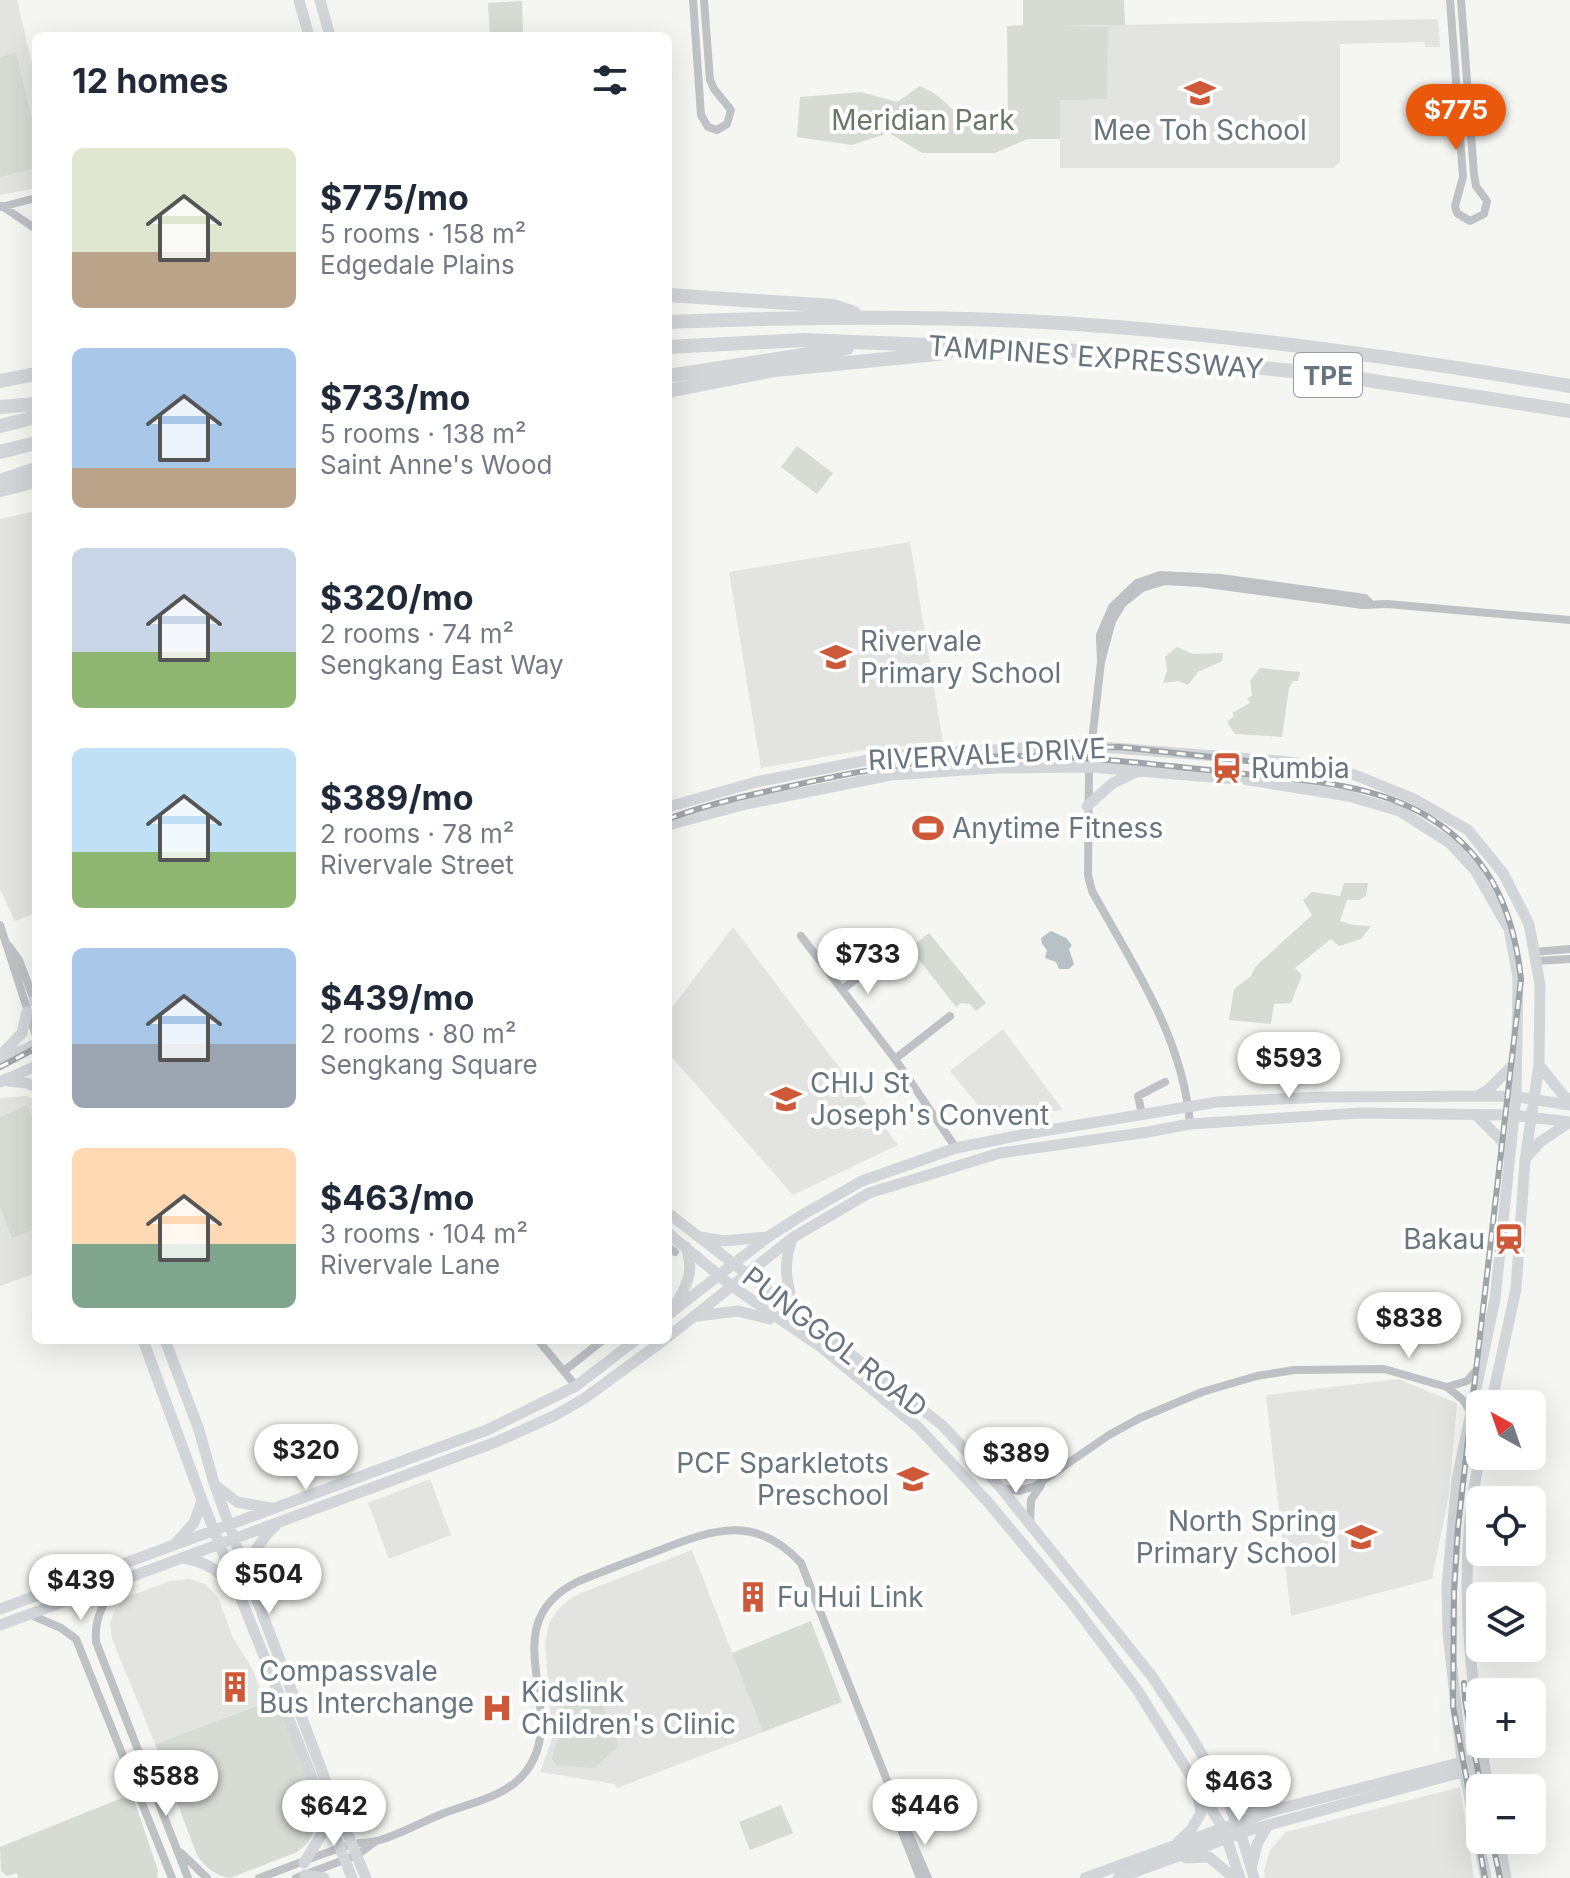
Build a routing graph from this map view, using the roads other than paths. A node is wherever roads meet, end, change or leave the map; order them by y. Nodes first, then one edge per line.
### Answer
1 (299, 0) edge
2 (320, 0) edge
3 (693, 0) edge
4 (704, 0) edge
5 (1450, 0) edge
6 (1461, 0) edge
7 (308, 32) edge
8 (329, 32) edge
9 (32, 199) edge
10 (1, 207) edge
11 (32, 226) edge
12 (672, 295) edge
13 (863, 317) junction
14 (672, 322) edge
15 (871, 344) junction
16 (672, 347) edge
17 (991, 349) junction
18 (32, 375) edge
19 (672, 375) edge
20 (0, 381) edge
21 (1570, 386) edge
22 (672, 390) edge
23 (32, 404) edge
24 (0, 407) edge
25 (1570, 411) edge
26 (32, 418) edge
27 (0, 426) edge
28 (32, 444) edge
29 (0, 452) edge
30 (32, 470) edge
31 (0, 481) edge
32 (32, 482) edge
33 (0, 490) edge
34 (1570, 620) edge
35 (1091, 745) junction
36 (1089, 767) junction
37 (1141, 771) junction
38 (672, 806) edge
39 (1087, 806) junction
40 (672, 824) edge
41 (0, 925) edge
42 (801, 936) dead end
43 (902, 943) dead end
44 (1570, 949) edge
45 (1535, 956) junction
46 (1570, 959) edge
47 (843, 989) junction
48 (32, 1002) edge
49 (32, 1008) edge
50 (950, 1016) dead end
51 (32, 1046) edge
52 (0, 1059) edge
53 (895, 1059) junction
54 (1516, 1062) junction
55 (1539, 1065) junction
56 (32, 1068) edge
57 (2, 1082) edge
58 (1165, 1082) dead end
59 (32, 1085) edge
60 (1476, 1097) junction
61 (1516, 1097) junction
62 (1535, 1099) junction
63 (1570, 1102) edge
64 (1189, 1106) junction
65 (1142, 1114) junction
66 (1514, 1115) junction
67 (1477, 1116) junction
68 (1532, 1118) junction
69 (1570, 1122) edge
70 (1190, 1124) junction
71 (956, 1148) junction
72 (1509, 1156) junction
73 (1525, 1160) junction
74 (672, 1216) edge
75 (697, 1236) junction
76 (768, 1237) junction
77 (792, 1238) junction
78 (676, 1249) edge
79 (735, 1264) junction
80 (749, 1274) junction
81 (721, 1276) junction
82 (733, 1287) junction
83 (794, 1308) junction
84 (672, 1310) edge
85 (672, 1313) edge
86 (693, 1317) junction
87 (783, 1324) junction
88 (672, 1333) edge
89 (144, 1344) edge
90 (167, 1344) edge
91 (541, 1344) edge
92 (598, 1344) edge
93 (631, 1344) edge
94 (658, 1344) edge
95 (1483, 1363) junction
96 (564, 1371) junction
97 (576, 1386) junction
98 (1447, 1387) junction
99 (1477, 1390) edge
100 (1494, 1390) edge
101 (1466, 1405) edge
102 (1466, 1437) edge
103 (1478, 1470) edge
104 (1044, 1481) junction
105 (214, 1483) junction
106 (1001, 1488) junction
107 (202, 1500) junction
108 (279, 1514) junction
109 (1030, 1523) junction
110 (230, 1525) junction
111 (215, 1531) junction
112 (235, 1538) junction
113 (220, 1543) junction
114 (175, 1544) junction
115 (183, 1558) junction
116 (248, 1574) junction
117 (124, 1579) junction
118 (244, 1602) junction
119 (0, 1609) edge
120 (29, 1614) junction
121 (0, 1625) edge
122 (1474, 1678) edge
123 (1473, 1758) edge
124 (1463, 1766) junction
125 (1192, 1776) junction
126 (1224, 1792) junction
127 (1271, 1811) junction
128 (901, 1816) junction
129 (328, 1817) junction
130 (1268, 1825) junction
131 (1239, 1828) junction
132 (1225, 1833) junction
133 (1175, 1845) junction
134 (355, 1849) junction
135 (177, 1850) junction
136 (343, 1854) junction
137 (1178, 1858) junction
138 (167, 1862) junction
139 (302, 1872) edge
140 (1505, 1872) edge
141 (1252, 1873) edge
142 (165, 1878) edge
143 (172, 1878) edge
144 (188, 1878) edge
145 (207, 1878) edge
146 (259, 1878) edge
147 (324, 1878) edge
148 (352, 1878) edge
149 (366, 1878) edge
150 (920, 1878) edge
151 (928, 1878) edge
152 (1085, 1878) edge
153 (1118, 1878) edge
154 (1234, 1878) edge
155 (1240, 1878) edge
156 (1486, 1878) edge
157 (1493, 1878) edge

1 - 7 main road
2 - 8 main road
3 - 4 street
5 - 6 street
9 - 10 street
10 - 11 street
12 - 13 highway
13 - 14 highway, TAMPINES EXPRESSWAY / TPE
13 - 21 highway, TAMPINES EXPRESSWAY / TPE
15 - 16 highway, TAMPINES EXPRESSWAY / TPE
15 - 17 highway, TAMPINES EXPRESSWAY / TPE
15 - 19 highway
17 - 22 highway
17 - 25 highway, TAMPINES EXPRESSWAY / TPE
18 - 20 highway
23 - 24 highway
26 - 27 highway
28 - 29 highway
30 - 31 highway
32 - 33 highway
34 - 35 street
35 - 36 street
35 - 38 main road, RIVERVALE DRIVE
35 - 45 main road, RIVERVALE DRIVE
36 - 37 main road, RIVERVALE DRIVE
36 - 39 street
36 - 40 main road, RIVERVALE DRIVE
37 - 39 main road
37 - 54 main road, RIVERVALE DRIVE
39 - 64 street
41 - 48 street
42 - 47 street
43 - 47 street
44 - 45 street
45 - 46 street
45 - 55 main road, RIVERVALE DRIVE
47 - 53 street
49 - 52 main road
50 - 53 street
51 - 52 main road
53 - 71 street
54 - 60 main road
54 - 61 main road, RIVERVALE DRIVE
55 - 62 main road, RIVERVALE DRIVE
55 - 63 main road
56 - 57 main road
57 - 59 main road
58 - 65 street
60 - 61 main road
60 - 64 main road
61 - 62 main road
61 - 66 main road, RIVERVALE DRIVE
62 - 63 main road
62 - 68 main road, RIVERVALE DRIVE
64 - 65 main road
64 - 70 street
65 - 71 main road
66 - 67 main road
66 - 68 main road
66 - 72 main road, RIVERVALE DRIVE
67 - 70 main road
67 - 72 main road
68 - 69 main road
68 - 73 main road, RIVERVALE DRIVE
69 - 73 main road
70 - 77 main road
71 - 76 main road
72 - 95 main road, RIVERVALE DRIVE
73 - 100 main road, RIVERVALE DRIVE
74 - 75 main road, PUNGGOL ROAD
75 - 76 main road
75 - 79 main road, PUNGGOL ROAD
76 - 79 main road
77 - 80 main road
77 - 83 main road
78 - 81 main road, PUNGGOL ROAD
78 - 84 main road
79 - 80 main road, PUNGGOL ROAD
79 - 81 main road
80 - 82 main road
80 - 83 main road, PUNGGOL ROAD
81 - 82 main road, PUNGGOL ROAD
81 - 85 main road
82 - 86 main road
82 - 87 main road, PUNGGOL ROAD
83 - 106 main road, PUNGGOL ROAD
86 - 87 main road
86 - 88 main road
87 - 125 main road, PUNGGOL ROAD
89 - 107 main road
90 - 105 main road
91 - 96 street
92 - 96 street
93 - 97 main road
94 - 108 main road
95 - 98 street
95 - 99 main road, RIVERVALE DRIVE
96 - 97 street
97 - 108 main road
98 - 101 street
98 - 104 street
102 - 124 main road, RIVERVALE DRIVE
103 - 122 main road
104 - 106 street
104 - 109 street
105 - 108 main road
105 - 110 main road
106 - 109 main road, PUNGGOL ROAD
107 - 111 main road
107 - 114 main road
108 - 110 main road
108 - 112 main road
108 - 116 main road
109 - 126 main road, PUNGGOL ROAD
110 - 111 main road
110 - 112 main road
111 - 113 main road
111 - 114 main road
112 - 113 main road
112 - 116 main road
113 - 115 main road
113 - 118 main road
114 - 119 main road
115 - 117 main road
115 - 118 main road
116 - 134 main road
117 - 120 main road
117 - 135 street
118 - 129 main road
120 - 121 main road
120 - 138 street
123 - 124 main road
124 - 127 main road
124 - 130 main road
124 - 156 main road, RIVERVALE DRIVE
125 - 132 main road, PUNGGOL ROAD
125 - 133 main road
126 - 127 main road
126 - 131 main road, PUNGGOL ROAD
127 - 131 main road
128 - 134 street
128 - 150 street
128 - 151 street
129 - 136 main road
129 - 139 main road
130 - 131 main road
130 - 141 main road
131 - 132 main road
131 - 141 main road, PUNGGOL ROAD
132 - 133 main road
132 - 137 main road
132 - 155 main road, PUNGGOL ROAD
133 - 152 main road
134 - 136 street
134 - 149 main road
135 - 144 street
135 - 145 street
136 - 139 street
136 - 148 main road
137 - 153 main road
137 - 154 main road
138 - 142 street
138 - 143 street
139 - 146 street
139 - 147 main road
140 - 157 main road

